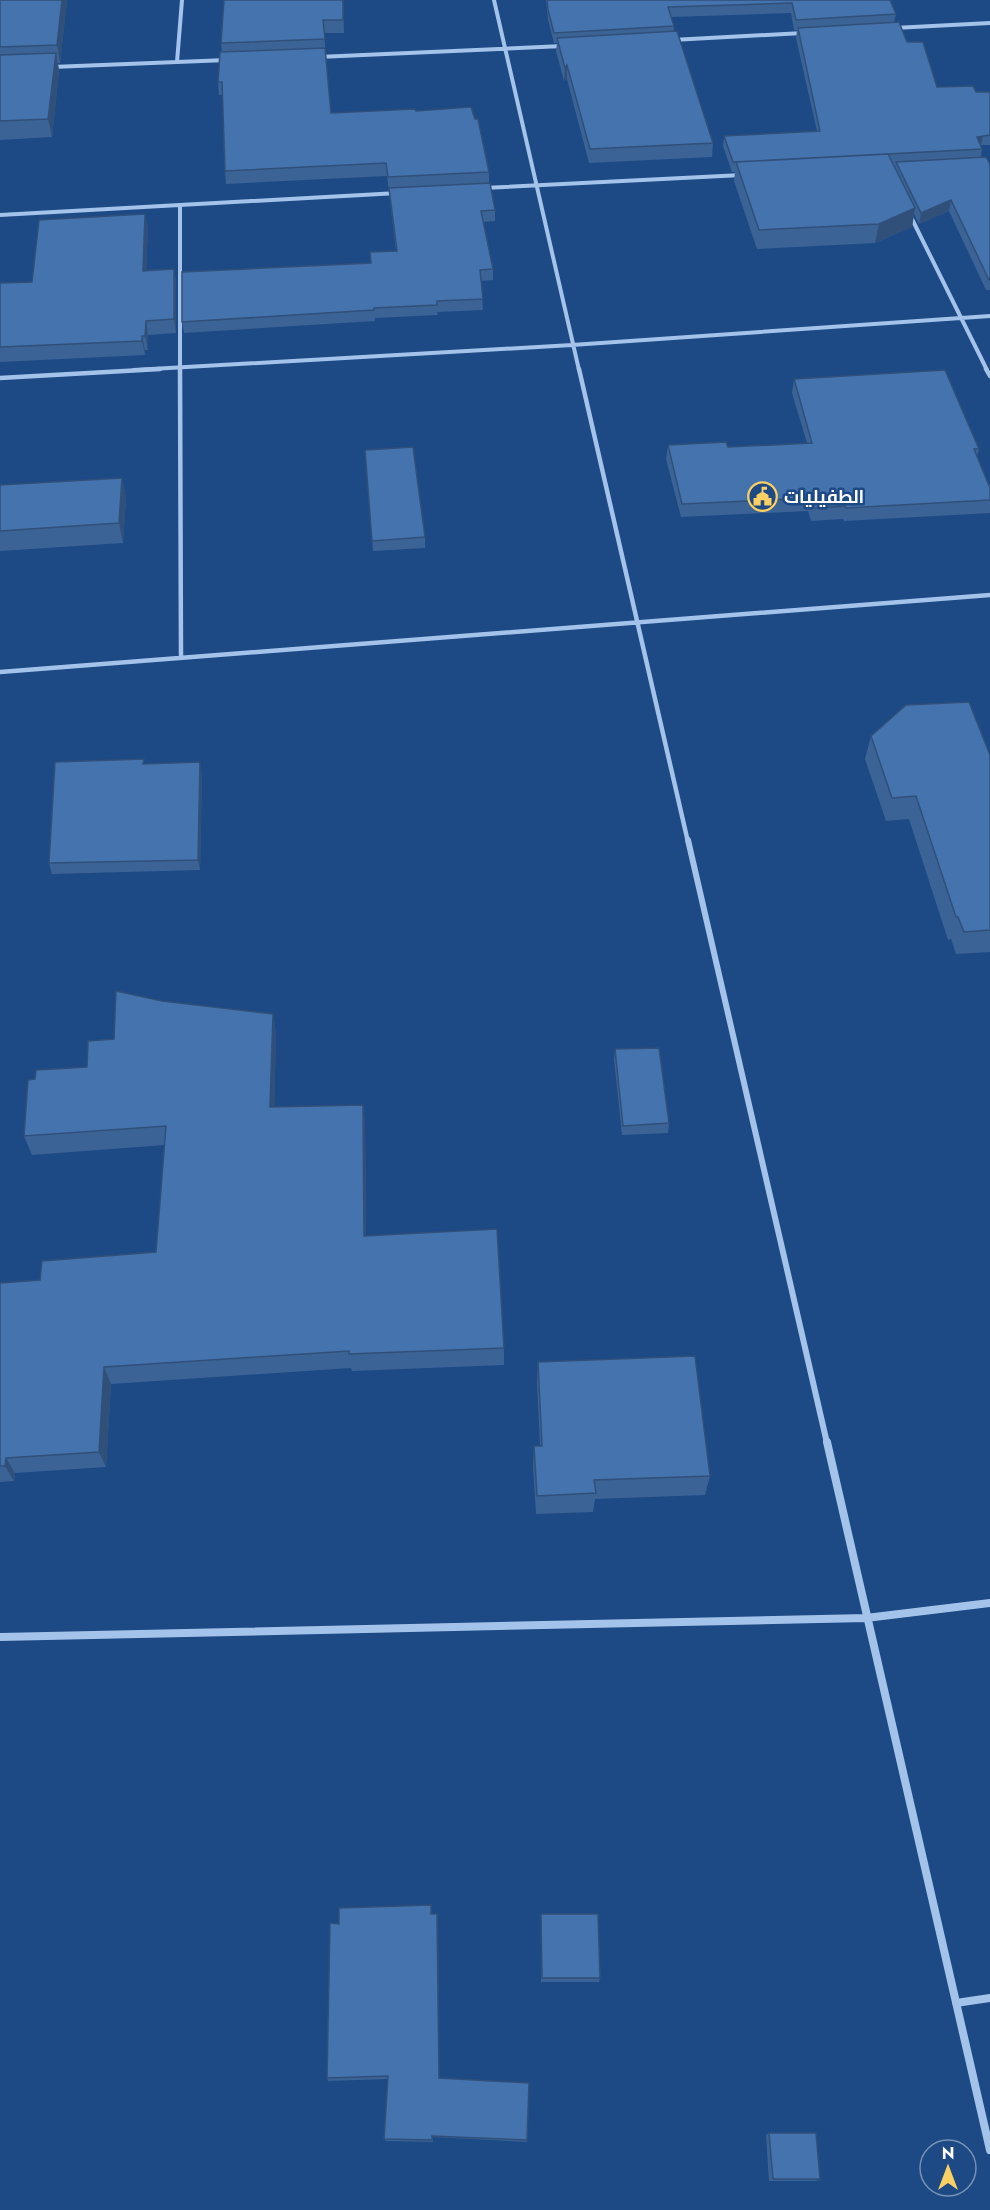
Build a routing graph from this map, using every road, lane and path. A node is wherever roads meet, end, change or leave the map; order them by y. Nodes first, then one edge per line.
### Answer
1 (182, 0) edge
2 (494, 0) edge
3 (990, 23) edge
4 (883, 29) edge
5 (812, 33) edge
6 (670, 40) edge
7 (563, 46) edge
8 (504, 50) junction
9 (317, 57) edge
10 (235, 60) edge
11 (177, 62) junction
12 (47, 67) edge
13 (747, 175) edge
14 (535, 185) junction
15 (476, 189) edge
16 (405, 193) edge
17 (180, 205) junction
18 (909, 211) edge
19 (0, 215) edge
20 (990, 316) edge
21 (962, 317) junction
22 (572, 345) junction
23 (180, 369) junction
24 (990, 376) edge
25 (0, 378) edge
26 (990, 595) edge
27 (636, 621) junction
28 (181, 657) junction
29 (0, 672) edge
30 (990, 1603) edge
31 (866, 1618) junction
32 (0, 1637) edge
33 (990, 1998) edge
34 (956, 2003) junction
35 (990, 2150) edge

1 - 11 street
2 - 8 street
3 - 4 street
5 - 6 street
7 - 8 street
8 - 9 street
8 - 14 street
10 - 11 street
11 - 12 street
13 - 14 street
14 - 15 street
14 - 22 street
16 - 17 street
17 - 19 street
17 - 23 street
18 - 21 street
20 - 21 street
21 - 22 street
21 - 24 street
22 - 23 street
22 - 27 street
23 - 25 street
23 - 28 street
26 - 27 street
27 - 28 street
27 - 31 street
28 - 29 street
30 - 31 street
31 - 32 street
31 - 34 street
33 - 34 street
34 - 35 street

